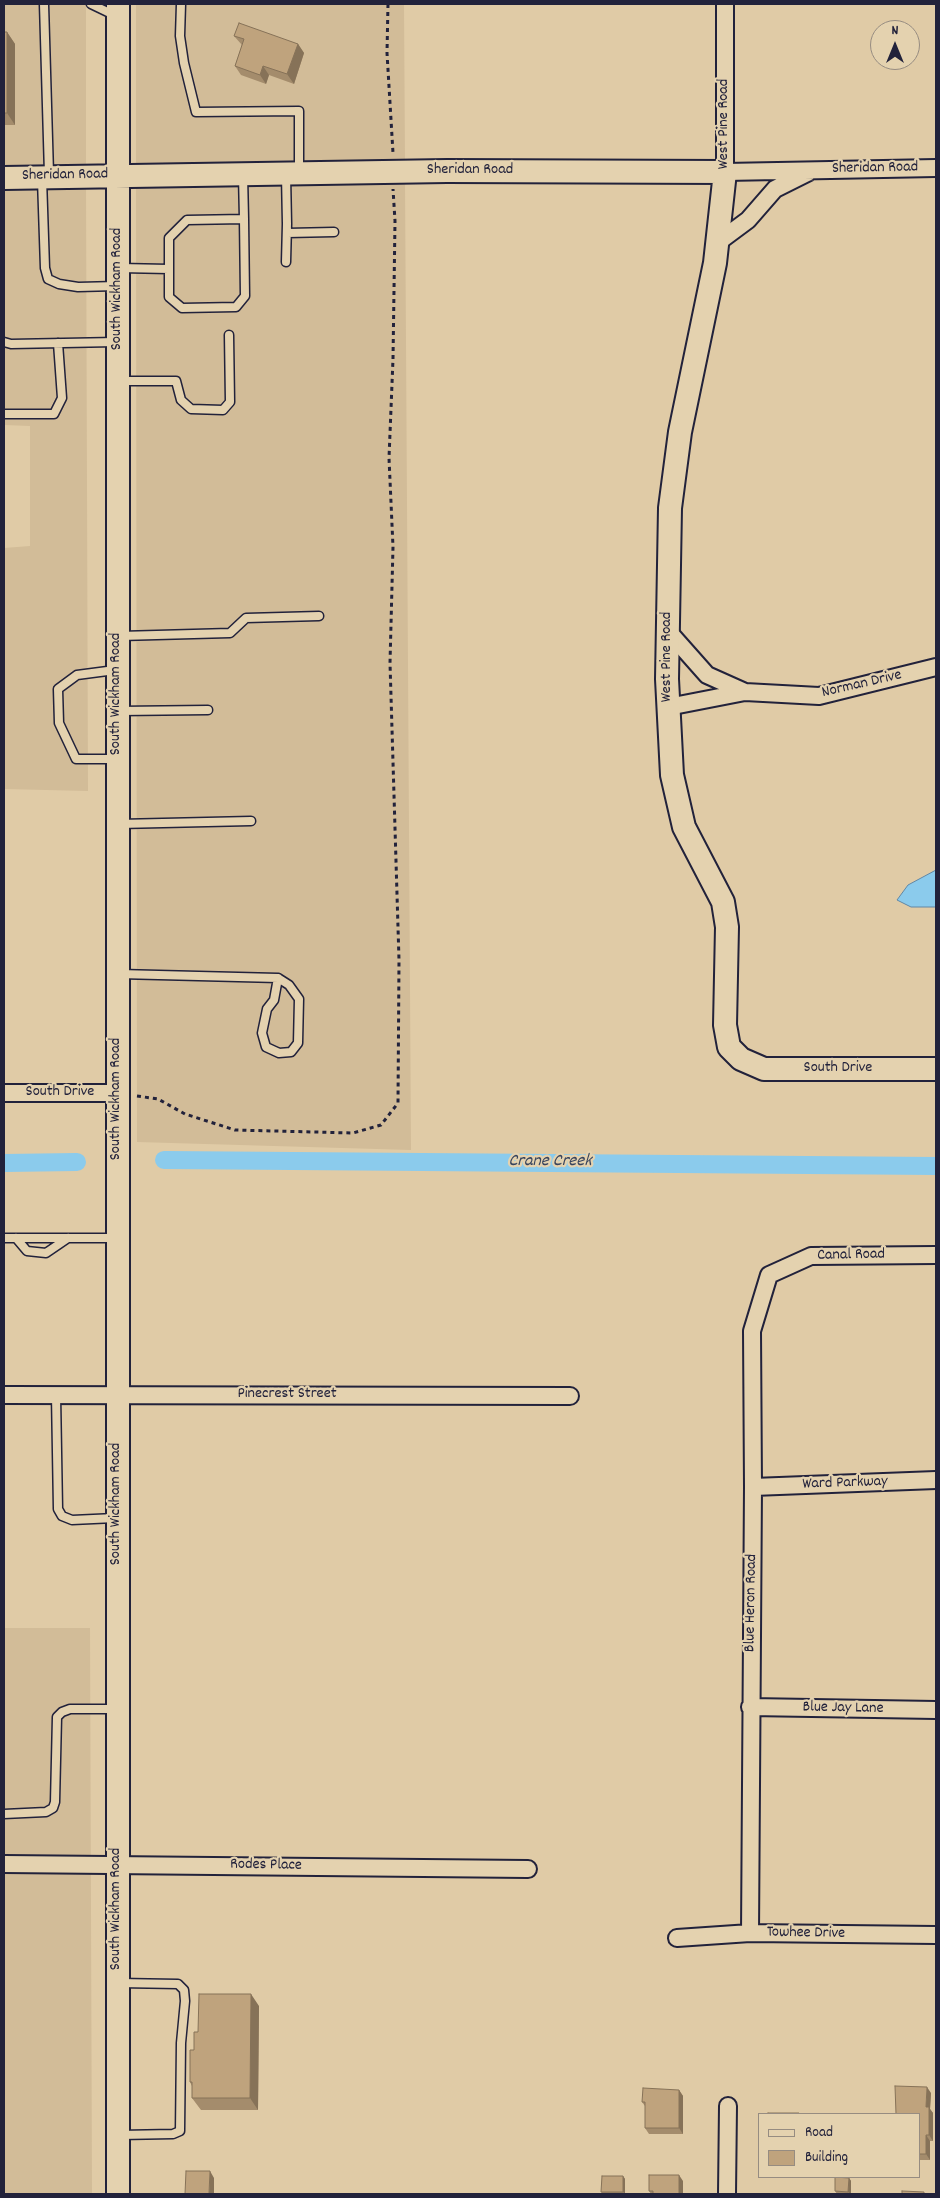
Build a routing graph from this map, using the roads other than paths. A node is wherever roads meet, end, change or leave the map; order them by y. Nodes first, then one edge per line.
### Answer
1 (44, 4) edge
2 (91, 4) edge
3 (180, 4) edge
4 (725, 4) edge
5 (118, 10) edge
6 (936, 168) edge
7 (814, 170) junction
8 (725, 172) junction
9 (292, 173) junction
10 (243, 174) junction
11 (118, 175) junction
12 (45, 177) junction
13 (4, 178) edge
14 (244, 219) junction
15 (334, 232) dead end
16 (287, 233) junction
17 (717, 243) junction
18 (286, 262) dead end
19 (169, 269) junction
20 (118, 277) junction
21 (229, 335) dead end
22 (4, 342) edge
23 (118, 342) junction
24 (58, 343) junction
25 (118, 381) junction
26 (4, 414) edge
27 (318, 616) dead end
28 (668, 631) junction
29 (118, 636) junction
30 (936, 667) edge
31 (117, 670) junction
32 (745, 692) junction
33 (668, 707) junction
34 (208, 710) dead end
35 (117, 711) junction
36 (117, 759) junction
37 (251, 821) dead end
38 (117, 824) junction
39 (117, 974) junction
40 (278, 978) junction
41 (741, 1058) joint
42 (936, 1069) edge
43 (116, 1093) junction
44 (4, 1094) edge
45 (4, 1238) edge
46 (16, 1238) junction
47 (68, 1238) junction
48 (117, 1238) junction
49 (936, 1255) edge
50 (769, 1275) joint
51 (4, 1395) edge
52 (56, 1395) junction
53 (117, 1395) junction
54 (570, 1396) dead end
55 (936, 1480) edge
56 (753, 1487) junction
57 (117, 1518) junction
58 (750, 1707) junction
59 (117, 1710) junction
60 (936, 1710) edge
61 (4, 1814) edge
62 (4, 1864) edge
63 (117, 1864) junction
64 (528, 1869) dead end
65 (750, 1933) junction
66 (936, 1935) edge
67 (676, 1938) dead end
68 (117, 1983) junction
69 (728, 2106) dead end
70 (118, 2136) junction
71 (118, 2194) edge
72 (727, 2194) edge

1 - 12 lane
2 - 5 lane
3 - 9 lane
4 - 8 street, West Pine Road
5 - 11 main road, South Wickham Road
6 - 7 street, Sheridan Road
7 - 8 street, Sheridan Road
7 - 17 street
8 - 9 main road, Sheridan Road
8 - 17 main road, West Pine Road
9 - 10 main road, Sheridan Road
9 - 16 lane
10 - 11 main road, Sheridan Road
10 - 14 lane
11 - 12 main road, Sheridan Road
11 - 20 main road, South Wickham Road
12 - 13 main road, Sheridan Road
12 - 20 lane
14 - 19 lane
14 - 19 lane
15 - 16 lane
16 - 18 lane
17 - 28 main road, West Pine Road
19 - 20 lane
20 - 23 main road, South Wickham Road
21 - 25 lane
22 - 24 lane
23 - 24 lane
23 - 25 main road, South Wickham Road
24 - 26 lane
25 - 29 main road, South Wickham Road
27 - 29 lane
28 - 32 street
28 - 33 main road, West Pine Road
29 - 31 main road, South Wickham Road
30 - 32 street, Norman Drive
31 - 35 main road, South Wickham Road
31 - 36 lane
32 - 33 street, Norman Drive
33 - 41 main road, West Pine Road
34 - 35 lane
35 - 36 main road, South Wickham Road
36 - 38 main road, South Wickham Road
37 - 38 lane
38 - 39 main road, South Wickham Road
39 - 40 lane
39 - 43 main road, South Wickham Road
40 - 40 lane
41 - 42 main road, South Drive
43 - 44 street, South Drive
43 - 48 main road, South Wickham Road
45 - 46 lane
46 - 47 lane
46 - 47 lane
47 - 48 lane
48 - 53 main road, South Wickham Road
49 - 50 street, Canal Road
50 - 56 street, Blue Heron Road
51 - 52 street, Pinecrest Street
52 - 53 street, Pinecrest Street
52 - 57 lane
53 - 54 street, Pinecrest Street
53 - 57 main road, South Wickham Road
55 - 56 street, Ward Parkway
56 - 58 street, Blue Heron Road
57 - 59 main road, South Wickham Road
58 - 60 street, Blue Jay Lane
58 - 65 street, Blue Heron Road
59 - 61 lane
59 - 63 main road, South Wickham Road
62 - 63 street, Rodes Place
63 - 64 street, Rodes Place
63 - 68 main road, South Wickham Road
65 - 66 street, Towhee Drive
65 - 67 street, Towhee Drive
68 - 70 main road, South Wickham Road
68 - 70 lane
69 - 72 street
70 - 71 main road, South Wickham Road

